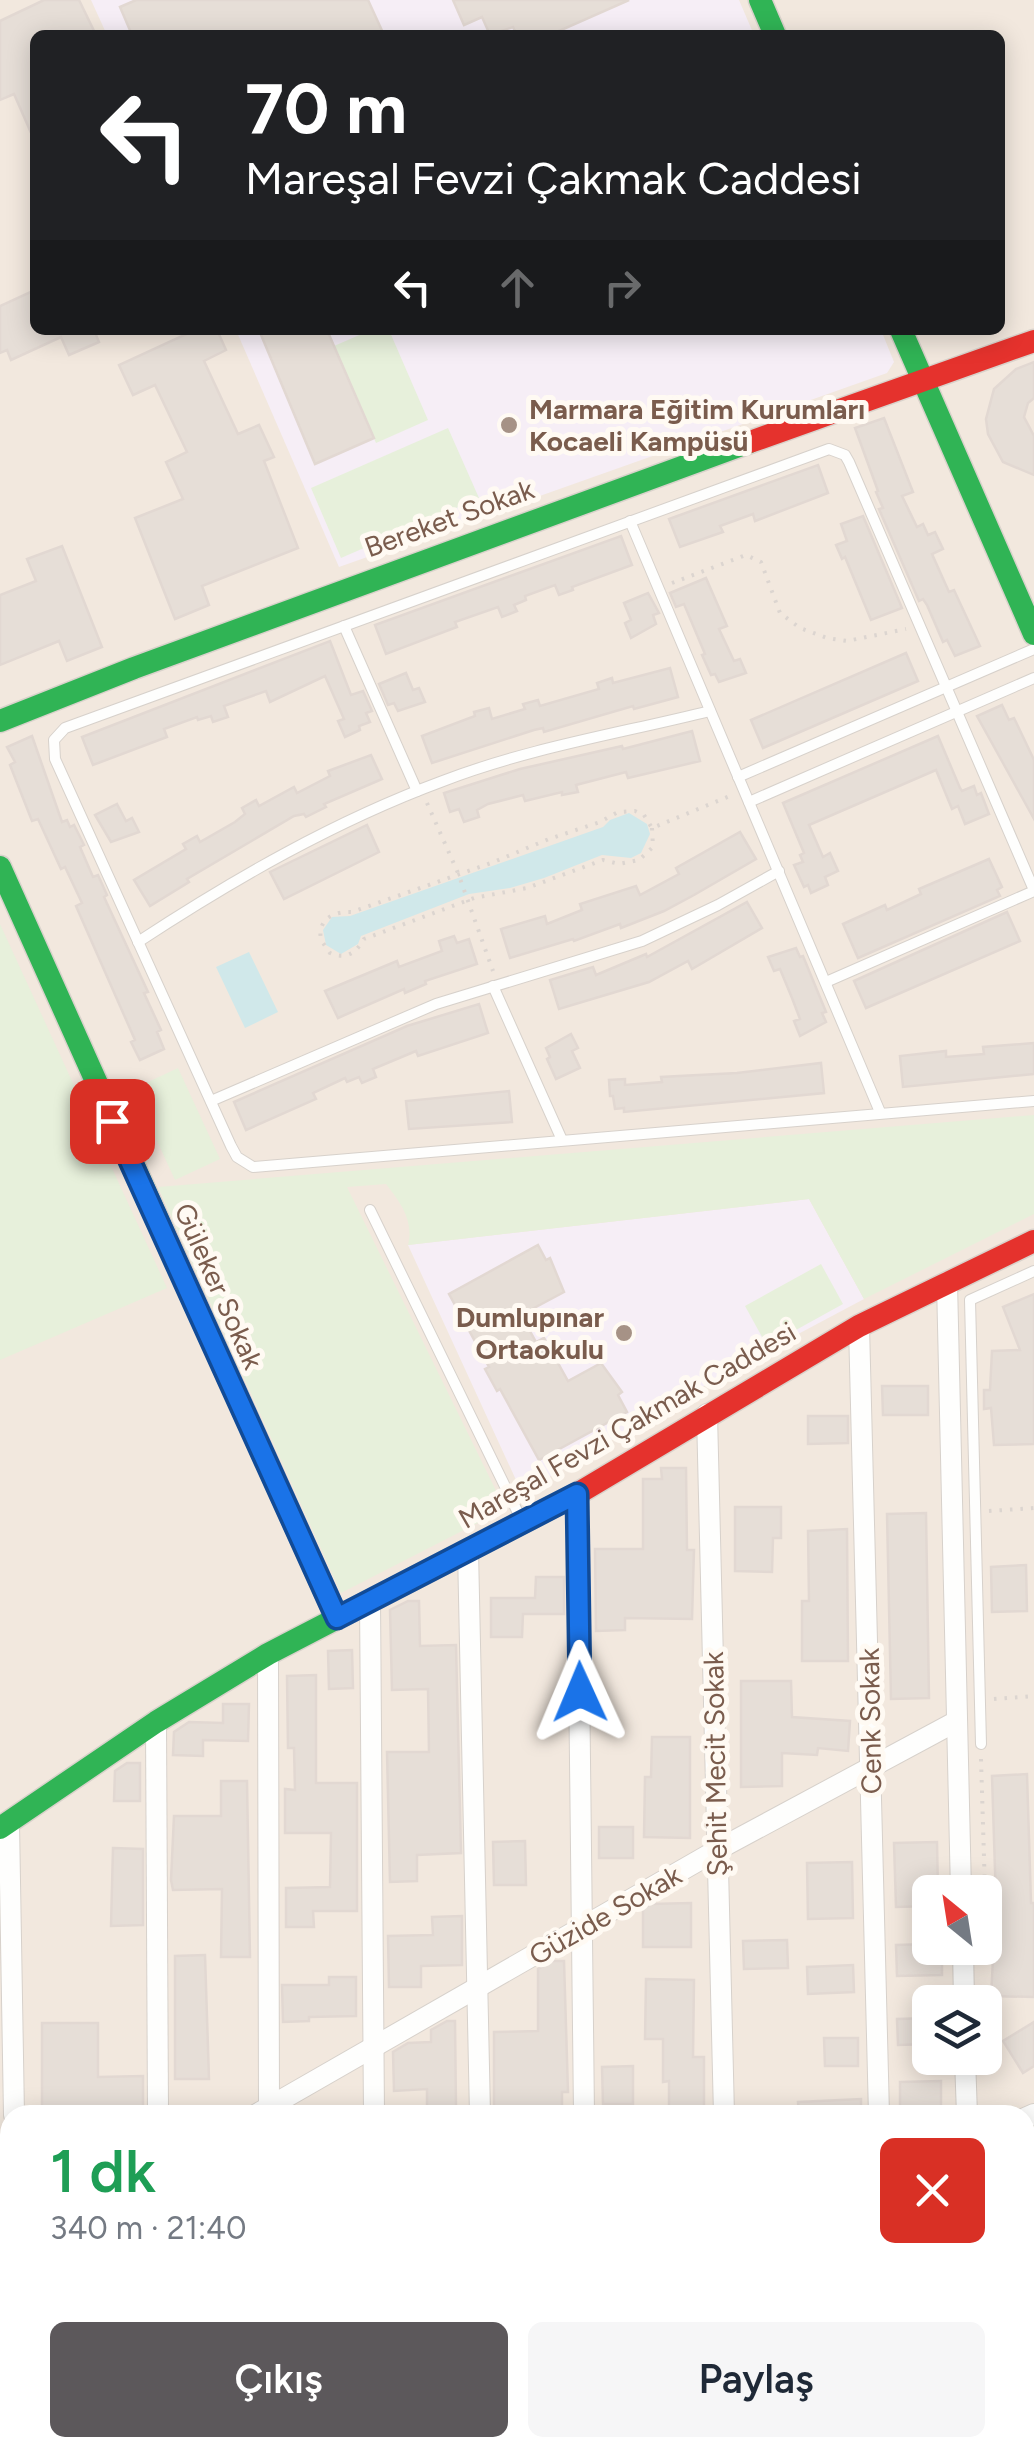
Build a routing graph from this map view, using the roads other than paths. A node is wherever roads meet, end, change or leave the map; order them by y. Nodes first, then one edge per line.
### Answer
1 (760, 0) edge
2 (774, 30) edge
3 (904, 335) edge
4 (1034, 341) edge
5 (924, 382) junction
6 (630, 521) junction
7 (1029, 611) edge
8 (344, 626) junction
9 (1034, 634) edge
10 (1034, 650) edge
11 (1034, 678) edge
12 (946, 687) junction
13 (710, 711) junction
14 (957, 712) junction
15 (0, 721) edge
16 (738, 777) junction
17 (419, 790) junction
18 (746, 796) junction
19 (0, 867) edge
20 (779, 871) junction
21 (1034, 890) edge
22 (138, 942) junction
23 (826, 982) junction
24 (496, 985) junction
25 (1034, 1100) edge
26 (211, 1102) junction
27 (880, 1112) junction
28 (562, 1140) junction
29 (370, 1210) dead end
30 (1034, 1241) edge
31 (1034, 1271) edge
32 (948, 1282) junction
33 (860, 1326) junction
34 (707, 1414) junction
35 (577, 1494) junction
36 (522, 1522) junction
37 (468, 1550) junction
38 (370, 1601) junction
39 (337, 1618) junction
40 (268, 1654) junction
41 (957, 1721) junction
42 (156, 1722) junction
43 (980, 1744) road end
44 (871, 1765) junction
45 (4, 1826) edge
46 (717, 1850) junction
47 (962, 1875) edge
48 (582, 1928) junction
49 (479, 1988) junction
50 (374, 2047) junction
51 (966, 2075) edge
52 (9, 2105) edge
53 (158, 2105) edge
54 (264, 2105) edge
55 (276, 2105) edge
56 (374, 2105) edge
57 (480, 2105) edge
58 (584, 2105) edge
59 (724, 2105) edge
60 (879, 2105) edge
61 (967, 2105) edge

1 - 2 street
3 - 5 street
4 - 5 street, Bereket Sokak
5 - 7 street
5 - 15 street, Bereket Sokak
6 - 8 lane
6 - 12 lane
6 - 13 lane
7 - 9 street
8 - 17 lane
8 - 22 lane
10 - 12 lane
11 - 14 lane
12 - 14 lane
12 - 16 lane
13 - 16 lane
13 - 17 lane
14 - 18 lane
14 - 21 lane
16 - 18 lane
17 - 22 lane
18 - 20 lane
19 - 39 street, Güleker Sokak
20 - 23 lane
20 - 24 lane
21 - 23 lane
22 - 26 lane
23 - 27 lane
24 - 26 lane
24 - 28 lane
25 - 27 lane
26 - 28 lane
27 - 28 lane
29 - 36 lane
30 - 32 street, Mareşal Fevzi Çakmak Caddesi
31 - 43 lane
32 - 33 street, Mareşal Fevzi Çakmak Caddesi
32 - 41 street
33 - 34 street, Mareşal Fevzi Çakmak Caddesi
33 - 44 street, Cenk Sokak
34 - 35 street, Mareşal Fevzi Çakmak Caddesi
34 - 46 street, Şehit Mecit Sokak
35 - 36 street, Mareşal Fevzi Çakmak Caddesi
35 - 48 street
36 - 37 street, Mareşal Fevzi Çakmak Caddesi
37 - 38 street, Mareşal Fevzi Çakmak Caddesi
37 - 49 street
38 - 39 street, Mareşal Fevzi Çakmak Caddesi
38 - 50 street
39 - 40 street, Mareşal Fevzi Çakmak Caddesi
40 - 42 street, Mareşal Fevzi Çakmak Caddesi
40 - 54 street
41 - 44 street, Güzide Sokak
41 - 47 street
42 - 45 street, Mareşal Fevzi Çakmak Caddesi
42 - 53 street
44 - 46 street, Güzide Sokak
44 - 60 street, Cenk Sokak
45 - 52 street
46 - 48 street, Güzide Sokak
46 - 59 street, Şehit Mecit Sokak
48 - 49 street, Güzide Sokak
48 - 58 street
49 - 50 street, Güzide Sokak
49 - 57 street
50 - 55 street, Güzide Sokak
50 - 56 street
51 - 61 street

